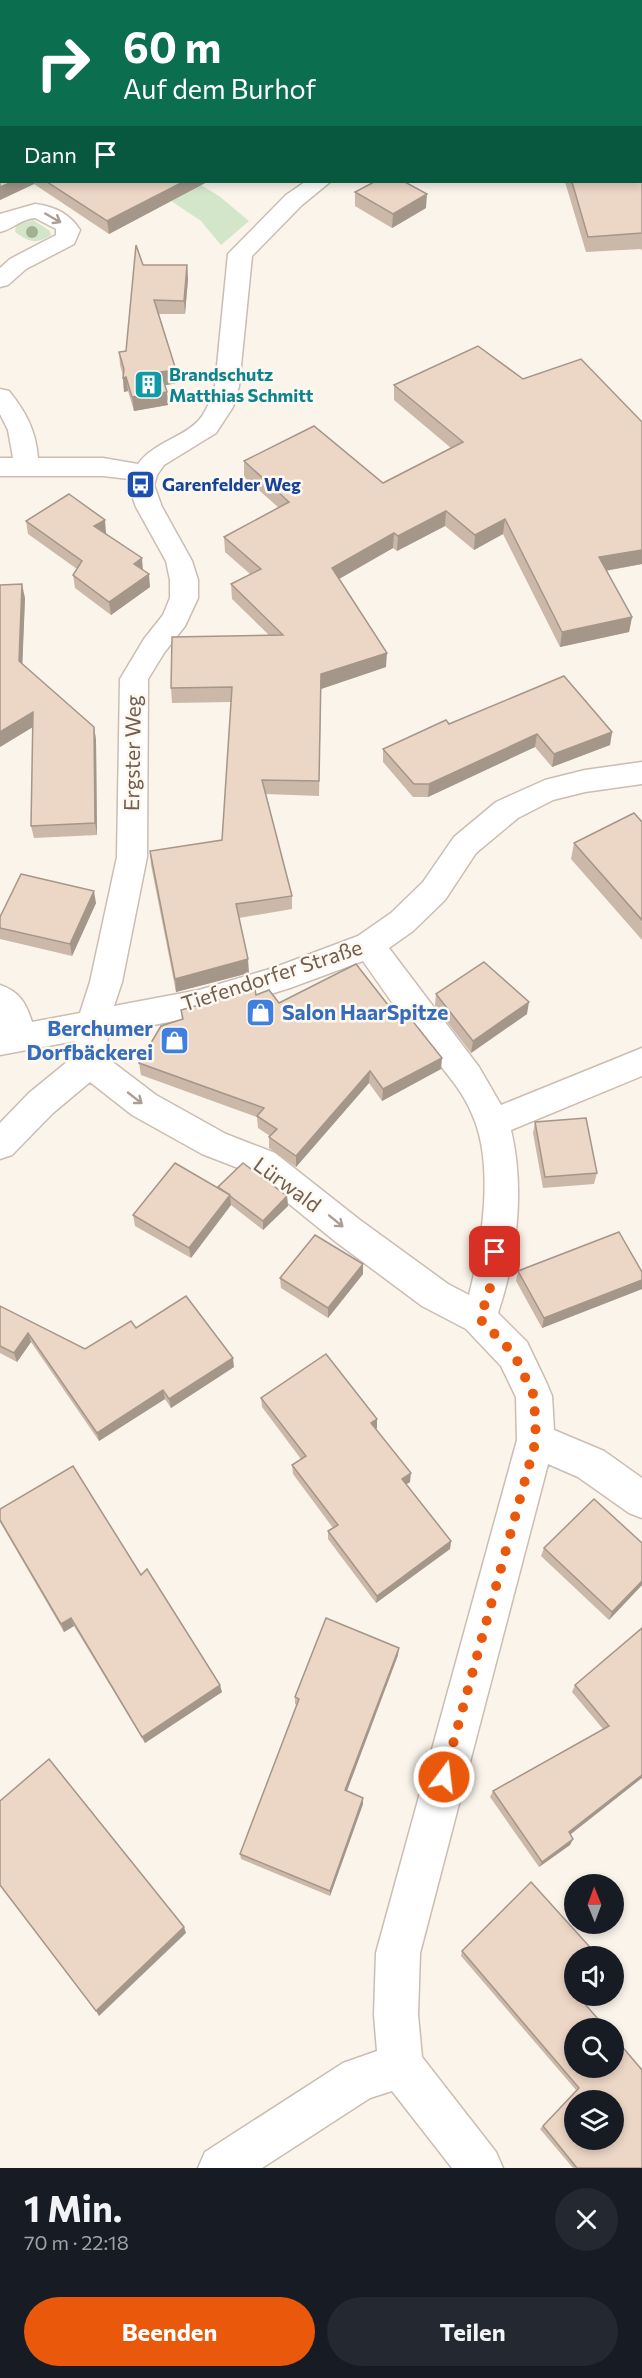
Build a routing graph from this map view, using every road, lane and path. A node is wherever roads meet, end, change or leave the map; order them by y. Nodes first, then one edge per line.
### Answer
1 (318, 183) edge
2 (0, 225) edge
3 (0, 241) edge
4 (18, 264) junction
5 (0, 280) edge
6 (0, 397) edge
7 (0, 467) edge
8 (26, 468) junction
9 (144, 473) junction
10 (642, 773) edge
11 (369, 945) junction
12 (0, 998) edge
13 (93, 1022) junction
14 (10, 1039) edge
15 (642, 1062) edge
16 (89, 1063) junction
17 (493, 1124) junction
18 (0, 1145) edge
19 (479, 1318) junction
20 (536, 1440) junction
21 (642, 1500) edge
22 (401, 2066) junction
23 (221, 2168) edge
24 (480, 2168) edge

1 - 9 street
2 -> 4 street
3 - 4 street
4 - 5 street
6 - 8 street
7 - 8 street
8 - 9 street
9 - 13 street, Ergster Weg
10 - 11 street, Tiefendorfer Straße
11 - 13 street, Tiefendorfer Straße
11 - 17 street
12 - 14 street
13 - 14 street, Tiefendorfer Straße
13 - 16 street, Ergster Weg
15 - 17 street
16 - 18 street
16 -> 19 street, Lürwald
17 - 19 street
19 - 20 street, Lürwald
20 - 21 street
20 - 22 street, Lürwald
22 - 23 street
22 - 24 street

